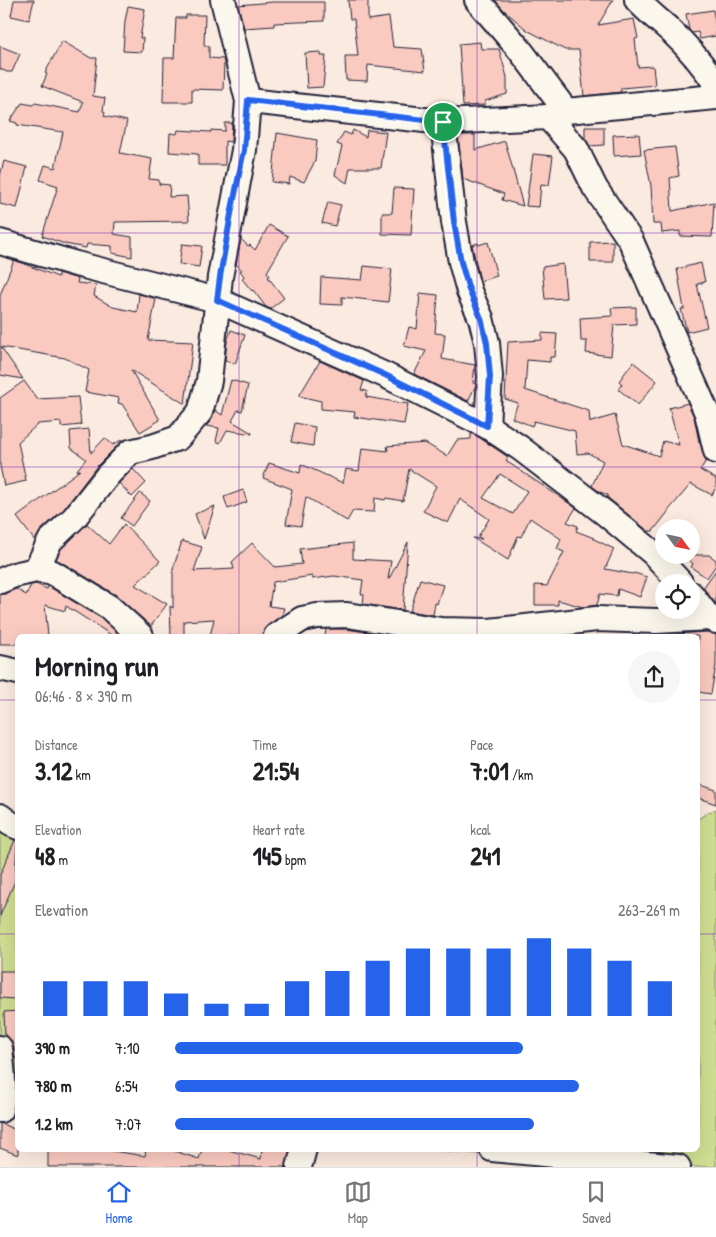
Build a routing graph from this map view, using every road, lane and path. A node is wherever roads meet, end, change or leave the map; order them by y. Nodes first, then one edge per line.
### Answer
1 (223, 0) edge
2 (477, 0) edge
3 (637, 0) edge
4 (716, 84) edge
5 (716, 97) edge
6 (248, 100) junction
7 (557, 114) junction
8 (443, 122) junction
9 (0, 242) edge
10 (217, 300) junction
11 (487, 426) junction
12 (716, 451) edge
13 (36, 570) junction
14 (673, 574) edge
15 (0, 581) edge
16 (700, 604) edge
17 (713, 619) edge
18 (139, 634) edge
19 (279, 634) edge
20 (0, 668) edge
21 (15, 671) edge
22 (0, 816) edge
23 (15, 826) edge
24 (0, 1048) edge
25 (5, 1105) edge
26 (303, 1152) edge
27 (510, 1152) edge
28 (572, 1162) edge
29 (298, 1167) edge
30 (678, 1167) edge

1 - 6 street
2 - 7 street
3 - 4 street
5 - 7 street
6 - 8 street
6 - 10 street
7 - 8 street
7 - 12 street
8 - 11 street
9 - 10 street
10 - 11 street
10 - 13 street
11 - 14 street
13 - 15 street
13 - 18 street
16 - 17 street
17 - 19 street
20 - 21 street
22 - 23 street
24 - 25 street
26 - 29 street
27 - 28 street
28 - 30 street

